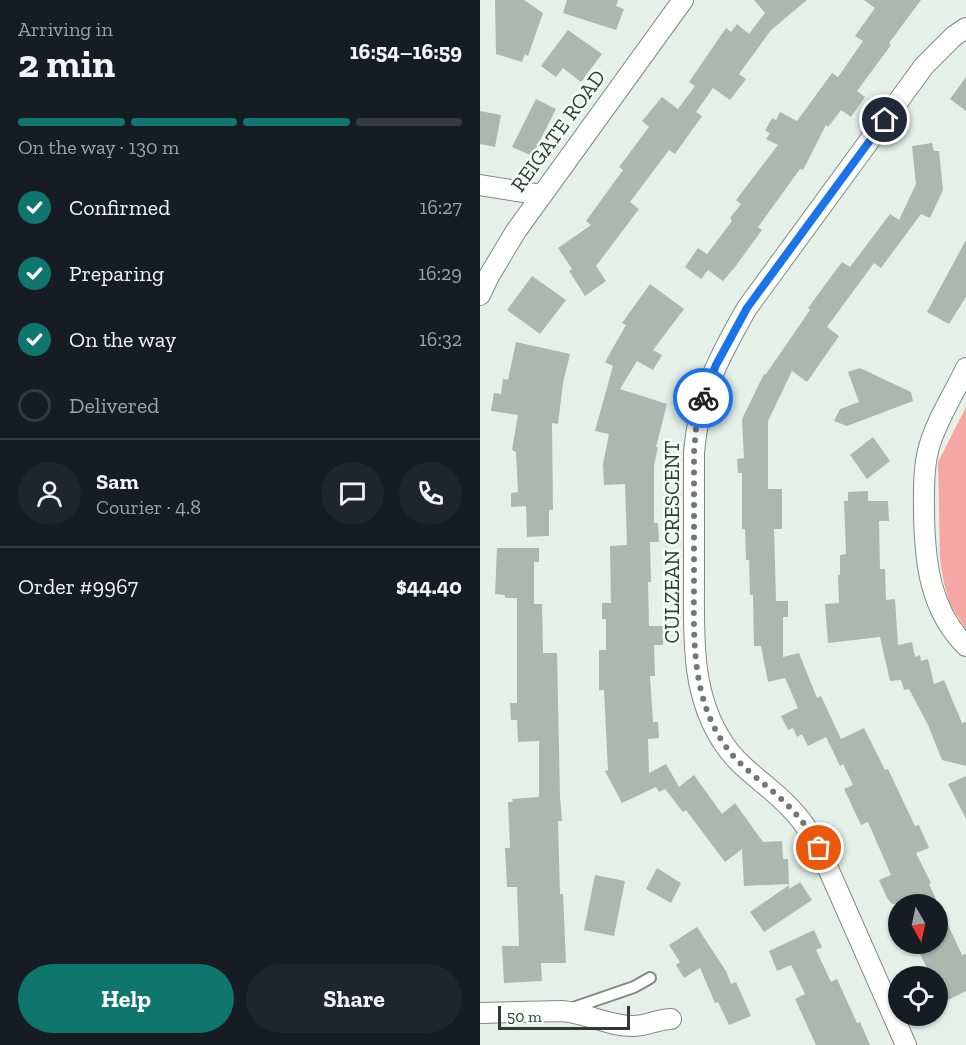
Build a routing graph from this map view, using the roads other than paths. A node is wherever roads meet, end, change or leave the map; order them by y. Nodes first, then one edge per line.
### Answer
1 (682, 0) edge
2 (966, 28) edge
3 (480, 185) edge
4 (542, 195) junction
5 (480, 295) edge
6 (966, 368) edge
7 (961, 385) edge
8 (966, 646) edge
9 (650, 978) dead end
10 (562, 1011) junction
11 (480, 1013) edge
12 (671, 1018) dead end
13 (906, 1045) edge

1 - 4 street, REIGATE ROAD
2 - 13 street, CULZEAN CRESCENT
3 - 4 street
4 - 5 street, REIGATE ROAD
6 - 7 street
7 - 8 street
9 - 10 lane
10 - 11 street
10 - 12 street

